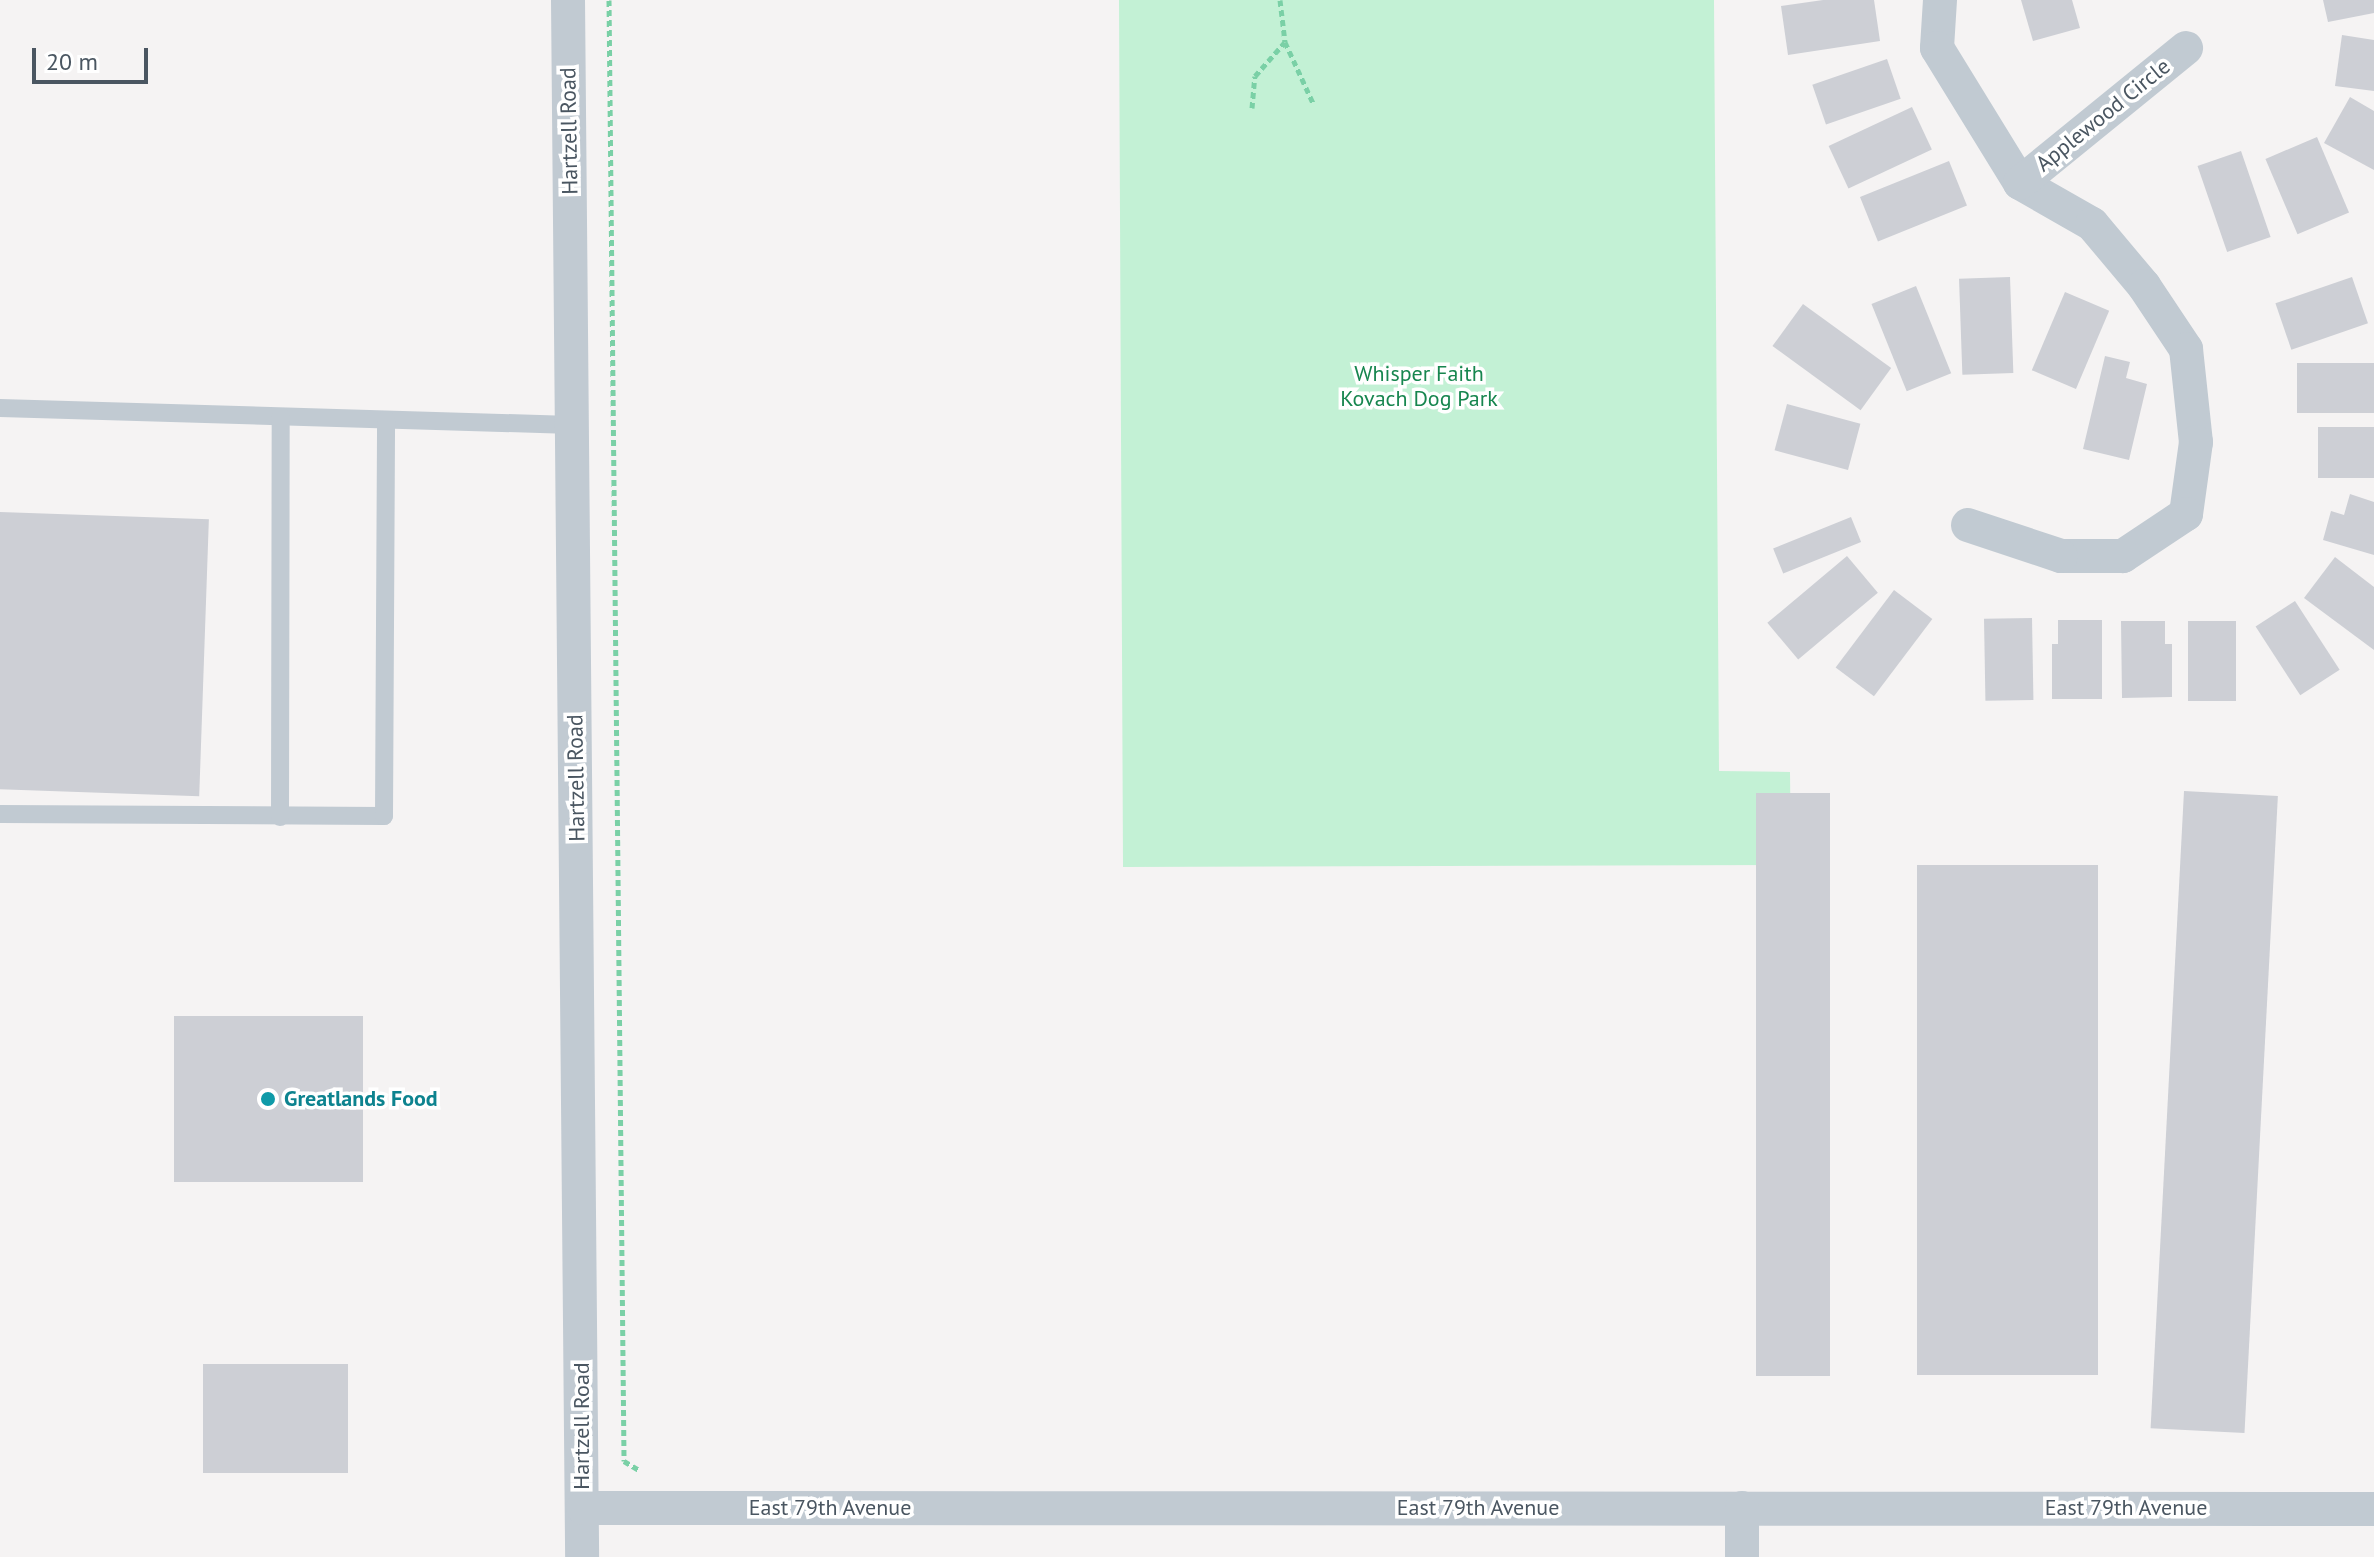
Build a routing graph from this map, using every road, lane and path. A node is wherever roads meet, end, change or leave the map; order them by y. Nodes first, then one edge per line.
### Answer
1 (568, 0) edge
2 (609, 0) edge
3 (1280, 0) edge
4 (1940, 0) edge
5 (1285, 42) junction
6 (2186, 48) dead end
7 (1314, 105) dead end
8 (1252, 108) dead end
9 (2020, 183) junction
10 (0, 408) edge
11 (281, 417) junction
12 (386, 420) junction
13 (572, 425) junction
14 (1968, 525) dead end
15 (0, 814) edge
16 (280, 817) junction
17 (583, 1508) junction
18 (646, 1508) junction
19 (1742, 1508) junction
20 (2374, 1509) edge
21 (582, 1557) edge
22 (1742, 1557) edge

1 - 13 street, Hartzell Road
2 - 18 path
3 - 5 path
4 - 9 street
5 - 7 path
5 - 8 path
6 - 9 street, Applewood Circle
9 - 14 street
10 - 11 lane
11 - 12 lane
11 - 16 lane
12 - 13 lane
12 - 16 lane
13 - 17 street, Hartzell Road
15 - 16 lane
17 - 18 street, East 79th Avenue
17 - 21 street, Hartzell Road
18 - 19 street, East 79th Avenue
19 - 20 street, East 79th Avenue
19 - 22 street

